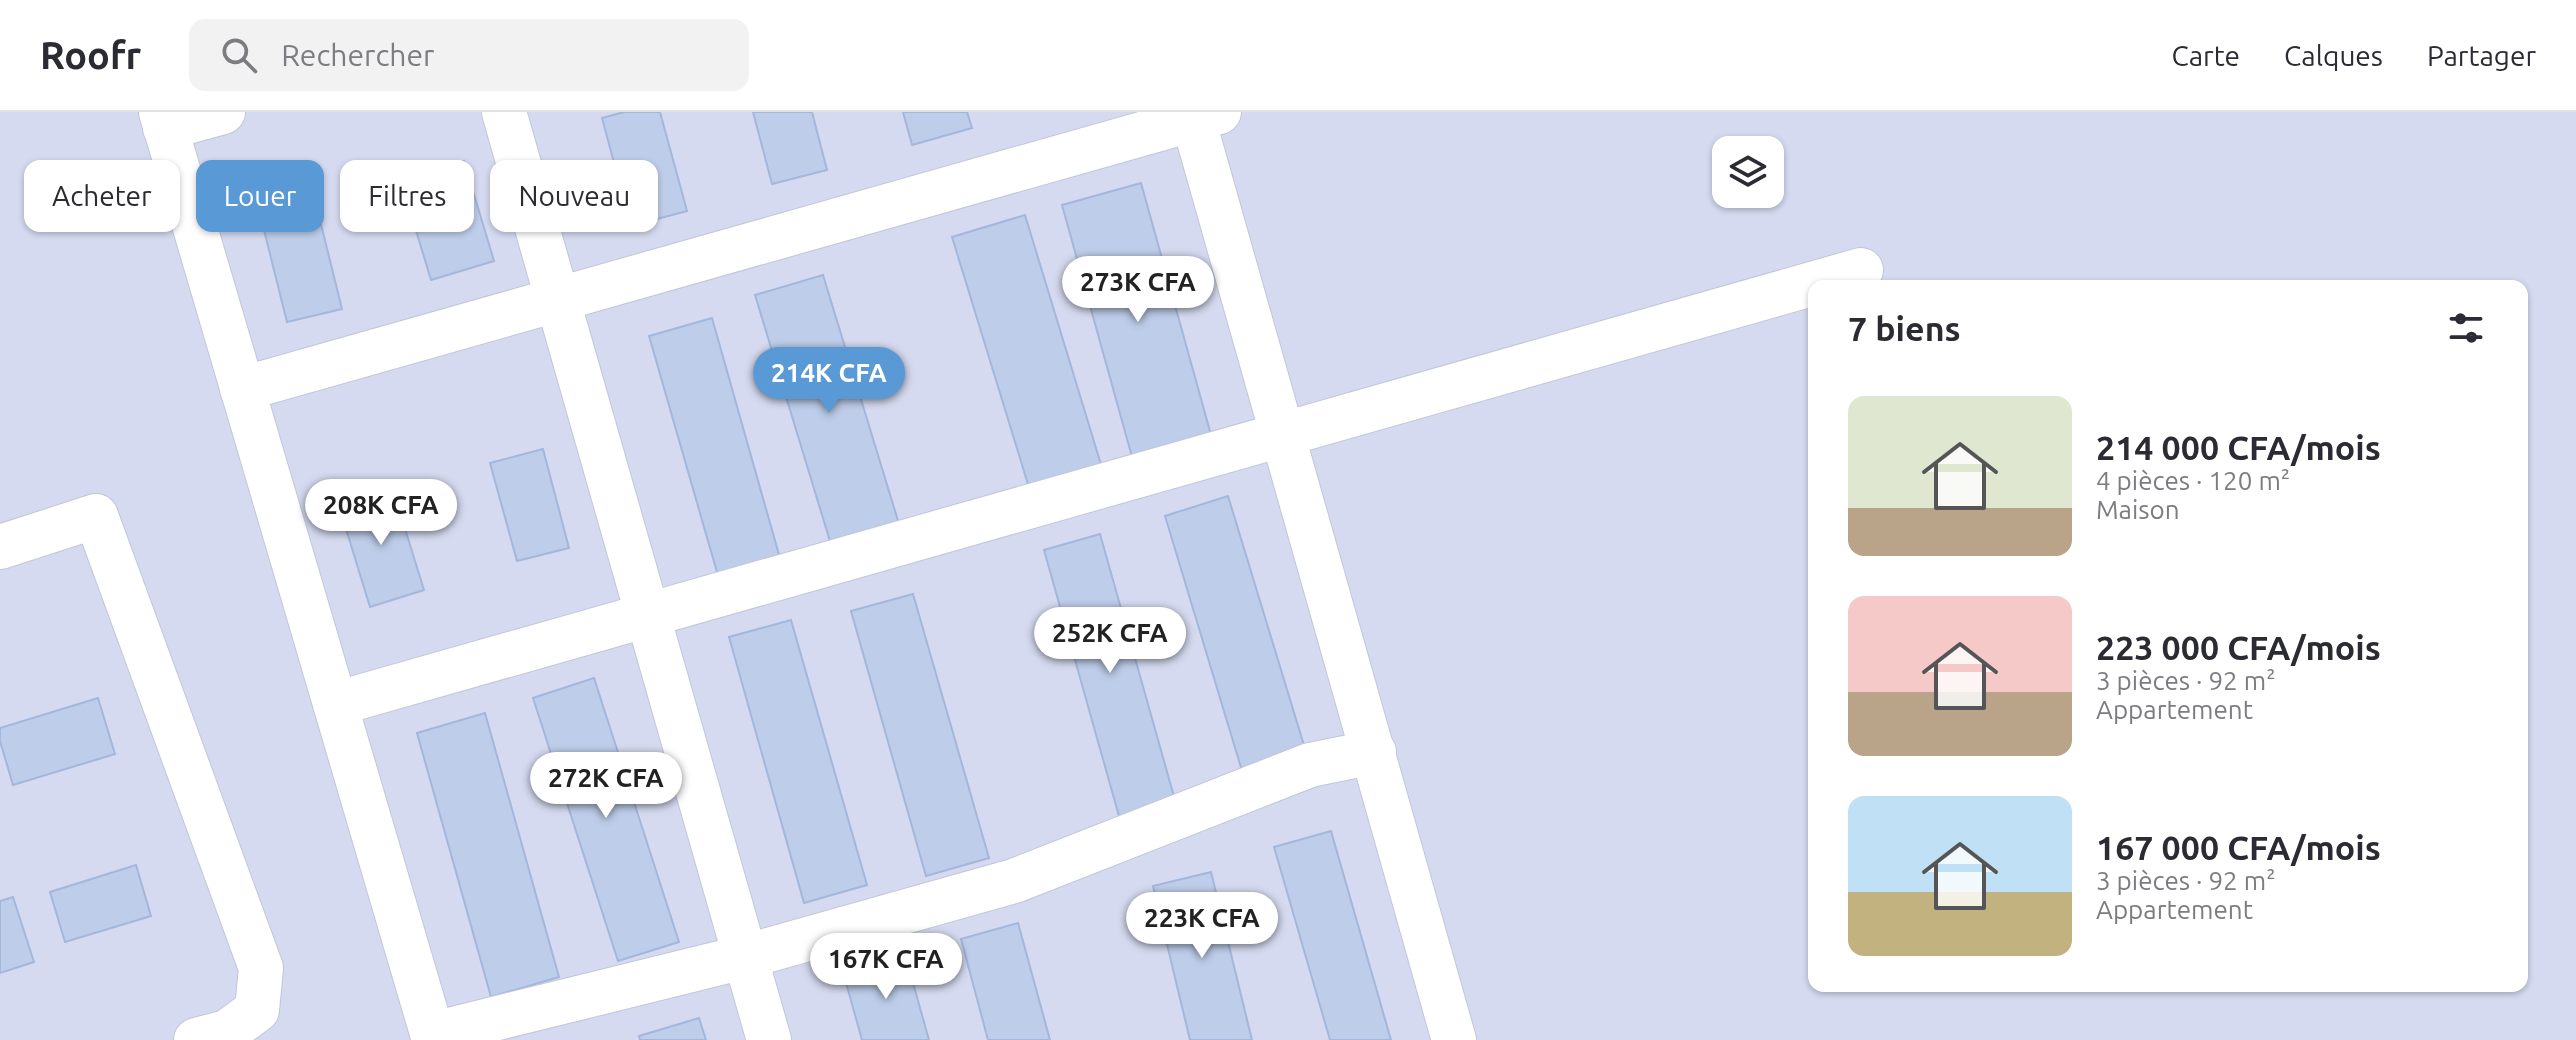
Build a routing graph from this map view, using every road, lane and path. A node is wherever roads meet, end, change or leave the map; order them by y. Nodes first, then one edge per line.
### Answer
1 (223, 112) edge
2 (504, 112) edge
3 (1201, 114) edge
4 (163, 120) edge
5 (1861, 270) dead end
6 (1826, 280) edge
7 (1808, 285) edge
8 (558, 300) junction
9 (242, 389) junction
10 (1283, 434) junction
11 (0, 547) edge
12 (648, 615) junction
13 (335, 704) junction
14 (1374, 752) junction
15 (744, 957) junction
16 (434, 1037) edge
17 (196, 1040) edge
18 (769, 1040) edge
19 (1454, 1040) edge

1 - 4 lane
2 - 8 lane
3 - 8 lane
3 - 10 lane
4 - 9 lane
5 - 6 lane
7 - 10 lane
8 - 9 lane
8 - 12 lane
9 - 13 lane
10 - 12 lane
10 - 14 lane
11 - 17 lane
12 - 13 lane
12 - 15 lane
13 - 16 lane
14 - 15 lane
14 - 19 lane
15 - 16 lane
15 - 18 lane

